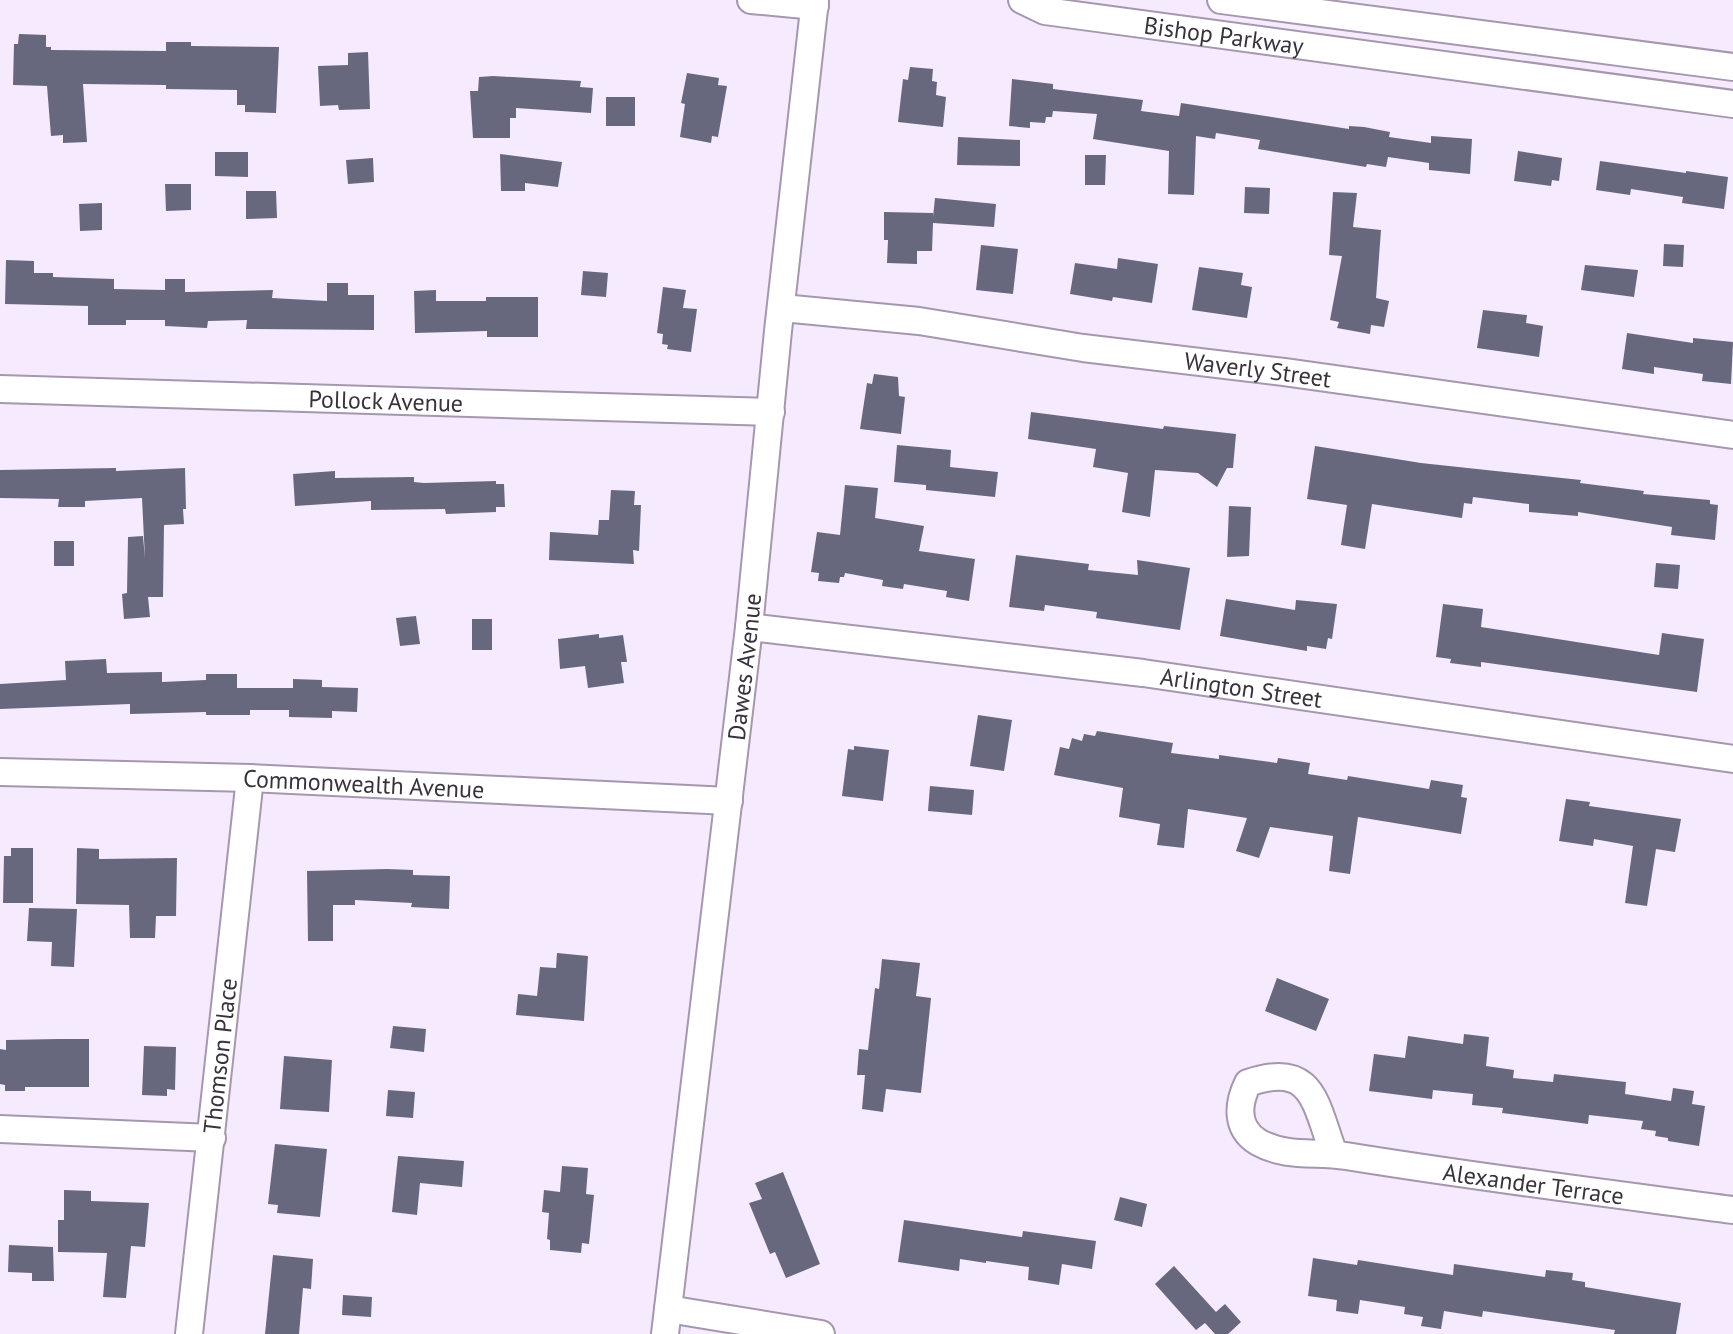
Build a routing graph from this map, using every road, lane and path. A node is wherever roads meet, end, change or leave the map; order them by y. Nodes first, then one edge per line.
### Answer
1 (751, 0) edge
2 (1022, 0) edge
3 (1221, 0) edge
4 (815, 3) edge
5 (1432, 26) junction
6 (1428, 63) junction
7 (1733, 67) edge
8 (1733, 104) edge
9 (782, 308) junction
10 (0, 389) edge
11 (771, 412) junction
12 (1733, 435) edge
13 (749, 627) junction
14 (1733, 759) edge
15 (0, 772) edge
16 (250, 778) junction
17 (729, 801) junction
18 (0, 1129) edge
19 (212, 1138) junction
20 (1334, 1154) dead end
21 (1733, 1210) edge
22 (666, 1322) edge
23 (189, 1334) edge
24 (821, 1334) edge

1 - 4 street
2 - 6 street, Bishop Parkway
3 - 5 street, Bishop Parkway
4 - 9 street, Dawes Avenue
5 - 6 street
5 - 7 street, Bishop Parkway
6 - 8 street, Bishop Parkway
9 - 11 street, Dawes Avenue
9 - 12 street, Waverly Street
10 - 11 street, Pollock Avenue
11 - 13 street, Dawes Avenue
13 - 14 street, Arlington Street
13 - 17 street, Dawes Avenue
15 - 16 street, Commonwealth Avenue
16 - 17 street, Commonwealth Avenue
16 - 19 street, Thomson Place
17 - 22 street, Dawes Avenue
18 - 19 street
19 - 23 street, Thomson Place
20 - 21 street, Alexander Terrace
22 - 24 street

